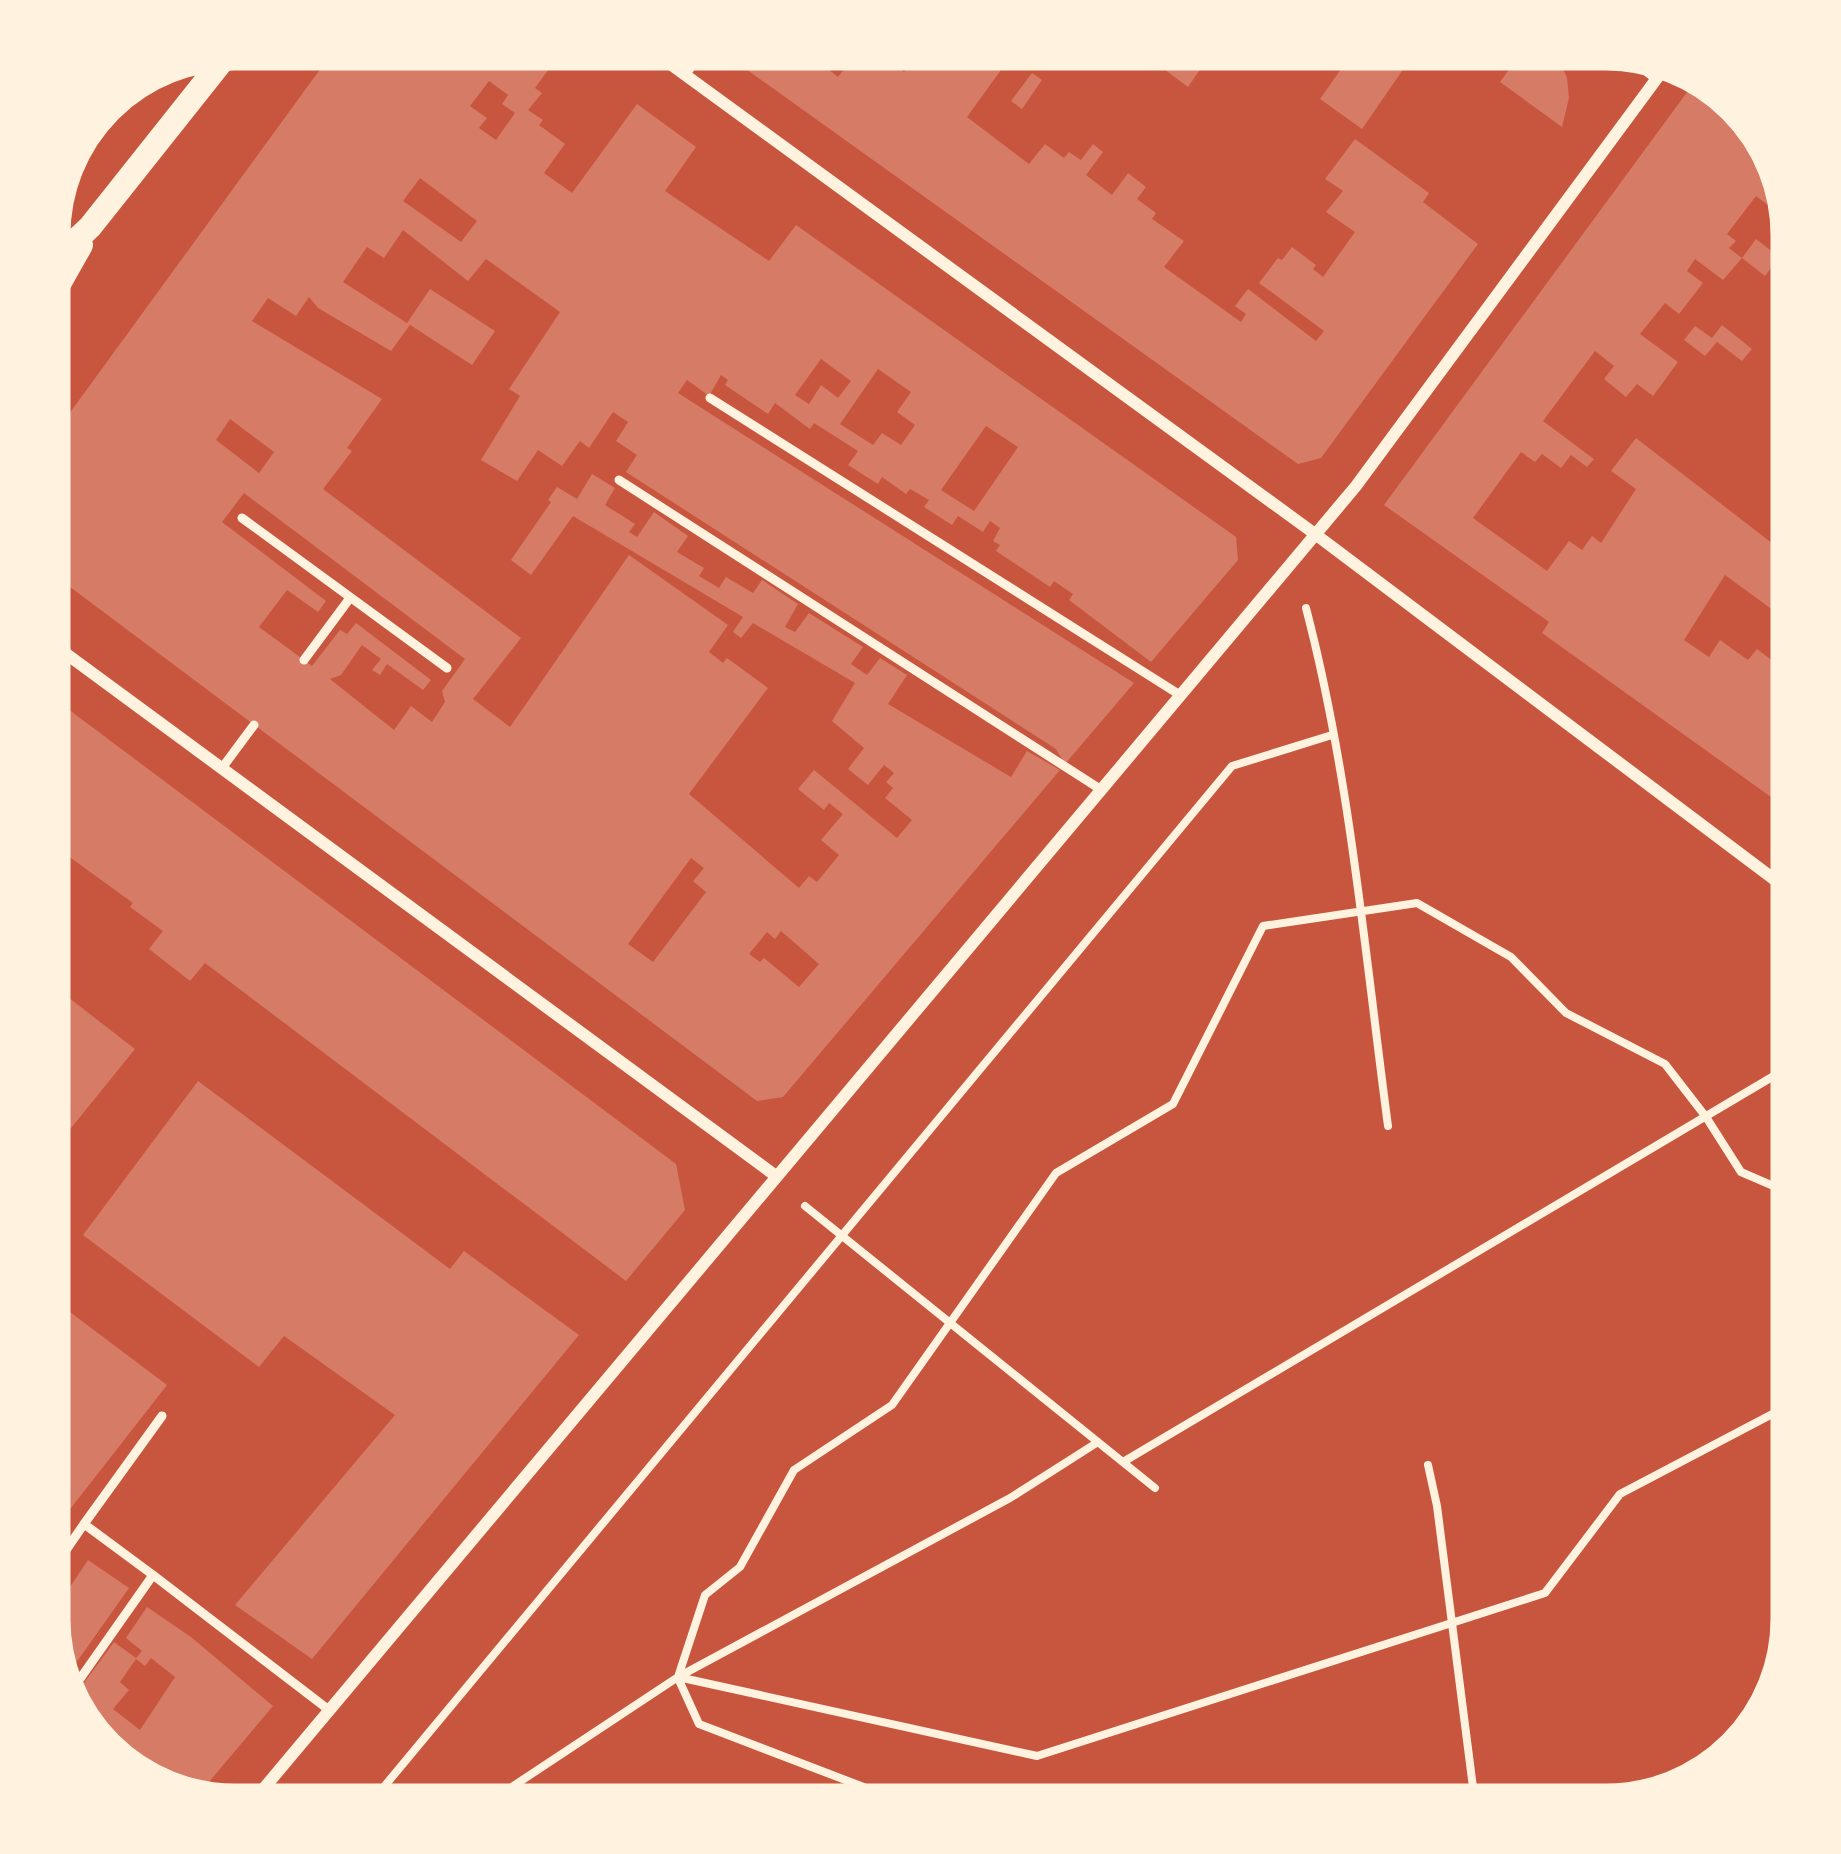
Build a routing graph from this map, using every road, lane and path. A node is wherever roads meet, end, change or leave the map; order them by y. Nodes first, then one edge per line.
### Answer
1 (669, 63) edge
2 (694, 63) edge
3 (219, 64) edge
4 (1641, 67) edge
5 (1661, 73) edge
6 (685, 75) junction
7 (1657, 79) junction
8 (90, 227) junction
9 (63, 253) edge
10 (63, 276) edge
11 (710, 398) dead end
12 (619, 480) dead end
13 (242, 518) dead end
14 (1316, 534) junction
15 (1294, 560) junction
16 (350, 598) junction
17 (63, 651) edge
18 (304, 660) dead end
19 (448, 668) dead end
20 (1180, 695) junction
21 (254, 725) dead end
22 (1332, 735) junction
23 (222, 768) junction
24 (1100, 789) junction
25 (1778, 882) edge
26 (1360, 910) junction
27 (1778, 1074) edge
28 (1706, 1117) junction
29 (1388, 1126) dead end
30 (776, 1176) junction
31 (1778, 1188) edge
32 (805, 1206) dead end
33 (840, 1234) junction
34 (951, 1324) junction
35 (1778, 1411) edge
36 (162, 1416) dead end
37 (1099, 1442) junction
38 (1123, 1462) junction
39 (1428, 1465) dead end
40 (1155, 1488) dead end
41 (84, 1524) junction
42 (63, 1554) edge
43 (153, 1575) junction
44 (1451, 1620) junction
45 (678, 1677) junction
46 (76, 1685) edge
47 (329, 1710) junction
48 (262, 1791) edge
49 (380, 1791) edge
50 (506, 1791) edge
51 (874, 1791) edge
52 (1473, 1791) edge

1 - 6 street
2 - 6 lane
3 - 8 main road
4 - 7 lane
5 - 7 street
6 - 14 street
7 - 14 street
8 - 9 main road
8 - 10 main road
11 - 20 lane
12 - 24 lane
13 - 16 lane
14 - 15 street
14 - 25 street
15 - 20 street
15 - 22 path
16 - 18 lane
16 - 19 lane
17 - 23 street
20 - 24 street
21 - 23 lane
22 - 26 path
22 - 33 path
23 - 30 street
24 - 30 street
26 - 28 path
26 - 29 path
26 - 34 path
27 - 28 path
28 - 31 path
28 - 38 path
30 - 47 street
32 - 33 path
33 - 34 path
33 - 49 path
34 - 37 path
34 - 45 path
35 - 44 path
36 - 41 lane
37 - 38 path
37 - 45 path
38 - 40 path
39 - 44 path
41 - 42 lane
41 - 43 lane
43 - 46 lane
43 - 47 lane
44 - 45 path
44 - 52 path
45 - 50 path
45 - 51 path
47 - 48 street

